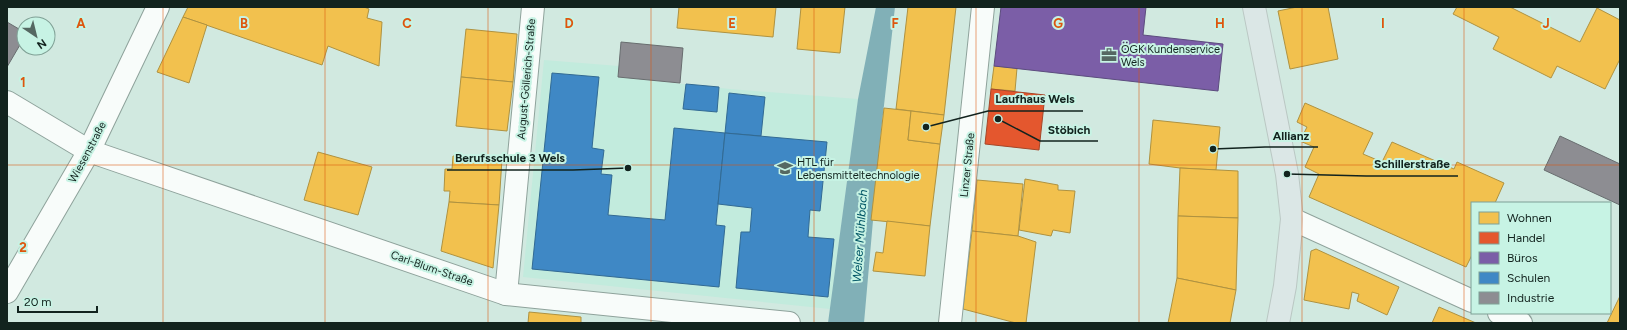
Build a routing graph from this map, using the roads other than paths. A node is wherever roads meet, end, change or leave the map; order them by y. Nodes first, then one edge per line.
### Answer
1 (158, 7) edge
2 (533, 7) edge
3 (983, 7) edge
4 (1254, 7) edge
5 (7, 102) edge
6 (89, 151) junction
7 (1292, 219) junction
8 (7, 292) edge
9 (506, 294) junction
10 (1471, 301) edge
11 (1501, 314) edge
12 (789, 323) edge
13 (950, 323) edge
14 (1278, 323) edge
15 (1521, 323) edge

1 - 6 street, Wiesenstraße
2 - 9 street, August-Göllerich-Straße
3 - 13 street, Linzer Straße
4 - 7 main road
5 - 6 street, Carl-Blum-Straße
6 - 8 street, Wiesenstraße
6 - 9 street, Carl-Blum-Straße
7 - 10 street
7 - 14 main road
9 - 12 street, Carl-Blum-Straße
11 - 15 street

